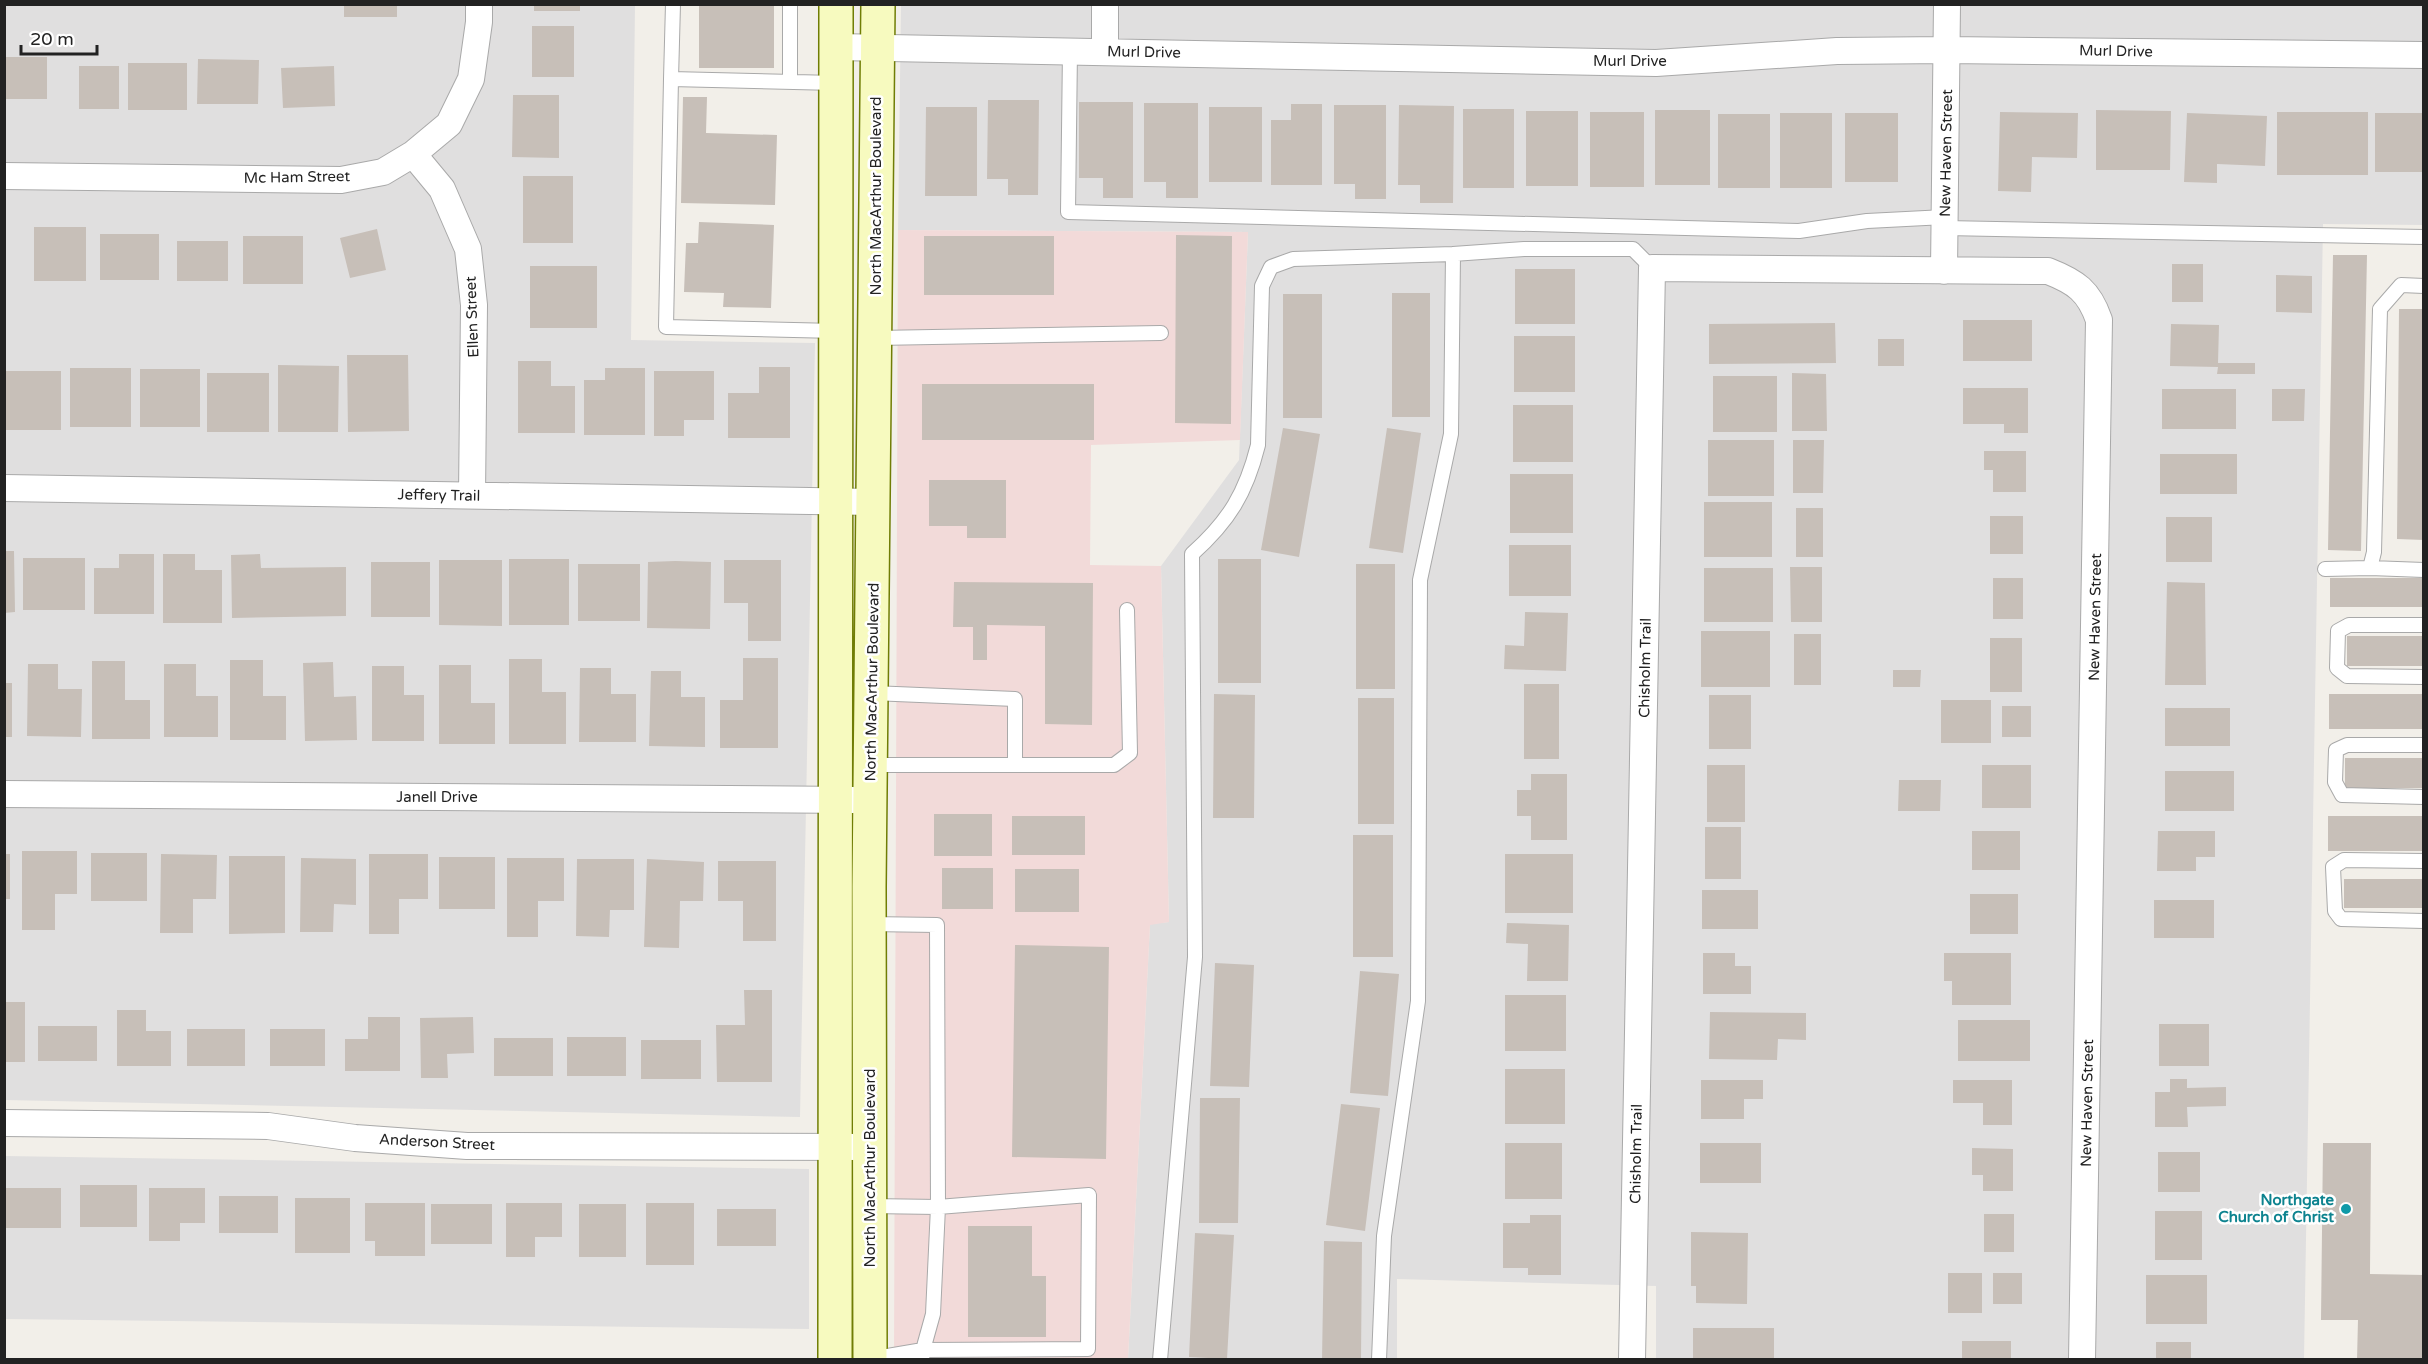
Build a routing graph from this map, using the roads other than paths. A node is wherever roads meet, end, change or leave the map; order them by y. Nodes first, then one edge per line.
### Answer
1 (479, 4) edge
2 (673, 4) edge
3 (790, 4) edge
4 (836, 4) edge
5 (878, 4) edge
6 (1105, 4) edge
7 (1947, 4) edge
8 (836, 46) junction
9 (877, 47) junction
10 (1070, 50) junction
11 (1947, 50) junction
12 (1105, 51) junction
13 (2424, 55) edge
14 (671, 79) junction
15 (790, 82) junction
16 (836, 83) junction
17 (413, 154) junction
18 (4, 176) edge
19 (1945, 222) junction
20 (2424, 237) edge
21 (1453, 254) junction
22 (1652, 268) junction
23 (1944, 271) junction
24 (2424, 286) edge
25 (836, 331) junction
26 (1161, 333) dead end
27 (876, 338) junction
28 (4, 489) edge
29 (472, 495) junction
30 (836, 501) junction
31 (874, 502) junction
32 (2370, 568) junction
33 (2325, 569) dead end
34 (2424, 570) edge
35 (1126, 610) dead end
36 (2424, 624) edge
37 (2424, 677) edge
38 (872, 693) junction
39 (2424, 745) edge
40 (870, 765) junction
41 (1015, 765) junction
42 (4, 794) edge
43 (2424, 797) edge
44 (836, 800) junction
45 (870, 800) junction
46 (2424, 861) edge
47 (2424, 921) edge
48 (869, 924) junction
49 (4, 1123) edge
50 (836, 1146) junction
51 (870, 1147) junction
52 (870, 1206) junction
53 (938, 1207) junction
54 (923, 1354) edge
55 (835, 1359) edge
56 (870, 1359) edge
57 (1160, 1359) edge
58 (1380, 1359) edge
59 (1632, 1359) edge
60 (2082, 1359) edge

1 - 17 street, Mc Ham Street
2 - 14 lane
3 - 15 lane
4 - 8 main road
5 - 9 main road, North MacArthur Boulevard
6 - 12 street
7 - 11 street, New Haven Street
8 - 9 street, Murl Drive
8 - 16 main road
9 - 10 street, Murl Drive
9 - 27 main road, North MacArthur Boulevard
10 - 12 street, Murl Drive
10 - 19 lane
11 - 12 street, Murl Drive
11 - 13 street, Murl Drive
11 - 19 street, New Haven Street
14 - 15 lane
14 - 25 lane
15 - 16 lane
16 - 25 main road
17 - 18 street, Mc Ham Street
17 - 29 street, Ellen Street
19 - 20 lane
19 - 23 street, New Haven Street
21 - 22 lane
21 - 57 lane
21 - 58 lane
22 - 23 street
22 - 59 street, Chisholm Trail
23 - 60 street, New Haven Street
24 - 32 lane
25 - 30 main road
26 - 27 lane
27 - 31 main road, North MacArthur Boulevard
28 - 29 street, Jeffery Trail
29 - 30 street, Jeffery Trail
30 - 31 street, Jeffery Trail
30 - 44 main road
31 - 38 main road, North MacArthur Boulevard
32 - 33 lane
32 - 34 lane
35 - 41 lane
36 - 37 lane
38 - 40 main road, North MacArthur Boulevard
38 - 41 lane
39 - 43 lane
40 - 41 lane
40 - 45 main road, North MacArthur Boulevard
42 - 44 street, Janell Drive
44 - 45 street, Janell Drive
44 - 50 main road
45 - 48 main road, North MacArthur Boulevard
46 - 47 lane
48 - 51 main road, North MacArthur Boulevard
48 - 53 lane
49 - 50 street, Anderson Street
50 - 51 street, Anderson Street
50 - 55 main road
51 - 52 main road, North MacArthur Boulevard
52 - 53 lane
52 - 56 main road, North MacArthur Boulevard
53 - 54 lane
53 - 54 lane
54 - 56 lane

